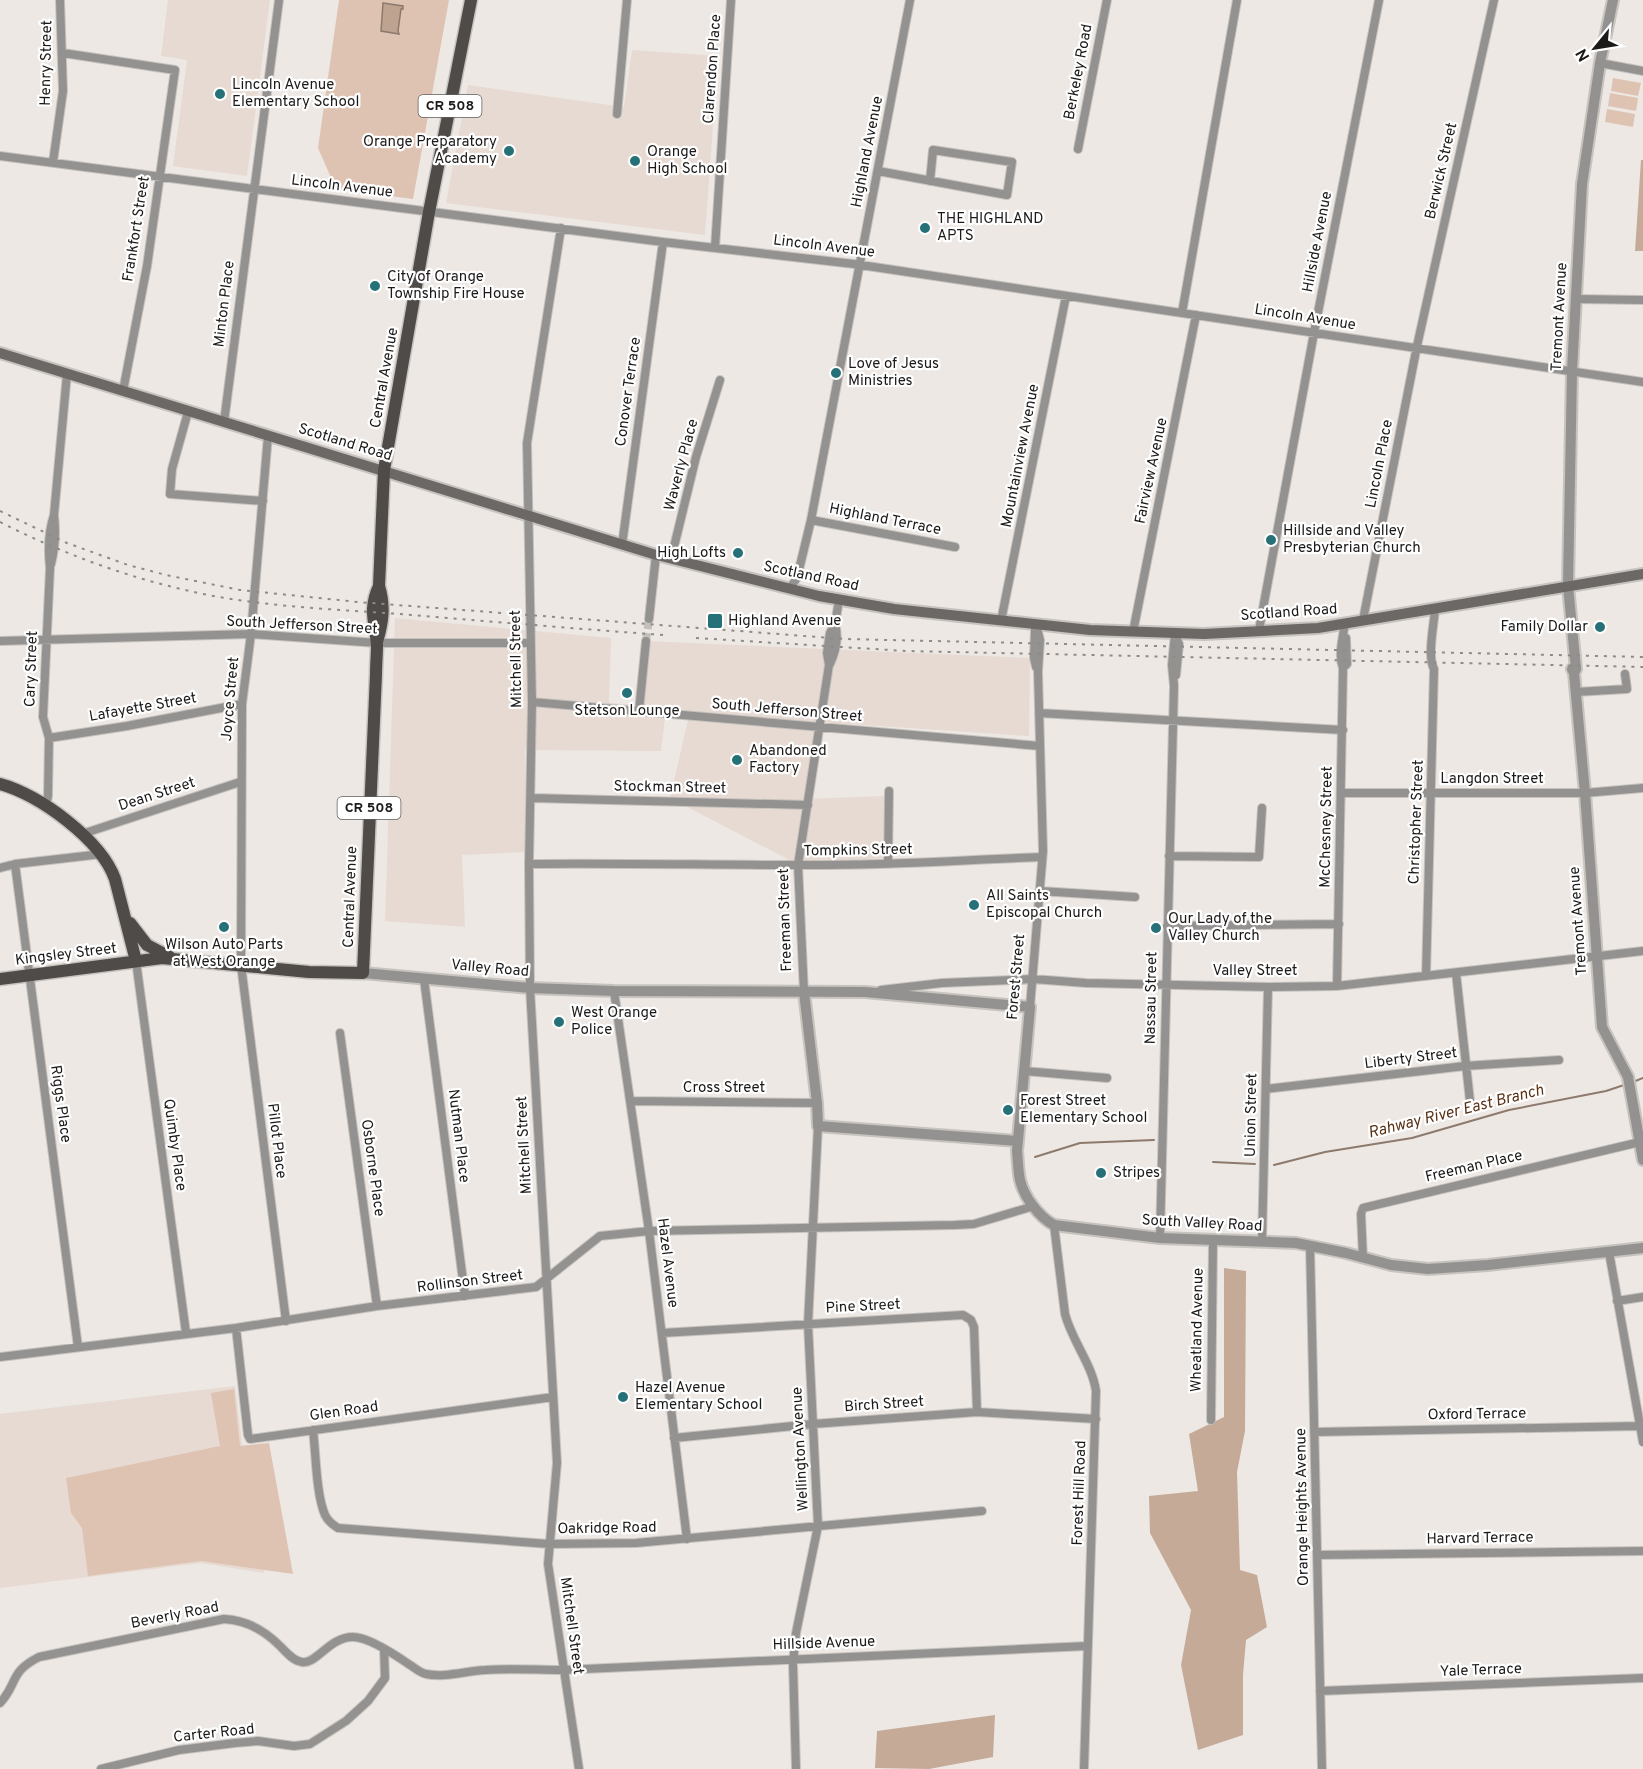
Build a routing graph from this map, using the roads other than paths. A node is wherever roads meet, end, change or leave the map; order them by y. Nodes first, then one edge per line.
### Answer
1 (60, 0) edge
2 (279, 0) edge
3 (471, 0) edge
4 (627, 0) edge
5 (731, 0) edge
6 (900, 0) edge
7 (1107, 0) edge
8 (1237, 0) edge
9 (1379, 0) edge
10 (1494, 0) edge
11 (1613, 0) edge
12 (910, 1) edge
13 (63, 52) junction
14 (1600, 63) junction
15 (1643, 71) edge
16 (617, 114) dead end
17 (1078, 149) dead end
18 (0, 156) edge
19 (53, 162) junction
20 (878, 171) junction
21 (159, 177) junction
22 (930, 181) junction
23 (253, 189) junction
24 (429, 212) junction
25 (561, 228) junction
26 (663, 242) junction
27 (715, 248) junction
28 (860, 264) junction
29 (1066, 296) junction
30 (1575, 299) junction
31 (1643, 300) edge
32 (1182, 313) junction
33 (1196, 315) junction
34 (1314, 333) junction
35 (1416, 348) junction
36 (0, 353) edge
37 (1572, 371) junction
38 (68, 374) junction
39 (720, 380) dead end
40 (1643, 382) edge
41 (123, 391) junction
42 (188, 412) junction
43 (224, 422) junction
44 (268, 436) junction
45 (384, 470) junction
46 (263, 501) junction
47 (528, 516) junction
48 (811, 520) junction
49 (622, 545) junction
50 (955, 547) dead end
51 (656, 555) junction
52 (671, 559) junction
53 (1643, 574) edge
54 (1568, 586) junction
55 (790, 588) junction
56 (839, 600) junction
57 (1435, 609) junction
58 (649, 619) tunnel mouth
59 (1363, 620) junction
60 (1001, 621) junction
61 (1036, 624) junction
62 (1345, 624) junction
63 (1259, 630) junction
64 (1133, 632) junction
65 (251, 634) junction
66 (1175, 634) junction
67 (46, 640) junction
68 (0, 641) edge
69 (646, 641) tunnel mouth
70 (377, 643) junction
71 (530, 643) junction
72 (1625, 674) dead end
73 (1576, 692) junction
74 (532, 702) junction
75 (242, 704) junction
76 (639, 711) junction
77 (1039, 713) junction
78 (1173, 720) junction
79 (820, 727) junction
80 (1342, 730) junction
81 (49, 738) junction
82 (1040, 746) junction
83 (240, 782) junction
84 (0, 784) edge
85 (1643, 788) edge
86 (889, 791) dead end
87 (1432, 792) junction
88 (1341, 793) junction
89 (1586, 793) junction
90 (531, 798) junction
91 (808, 805) junction
92 (46, 806) junction
93 (1262, 808) dead end
94 (82, 834) junction
95 (102, 854) junction
96 (1169, 856) junction
97 (1042, 857) junction
98 (15, 864) junction
99 (529, 864) junction
100 (888, 864) junction
101 (798, 866) junction
102 (0, 868) edge
103 (1040, 891) junction
104 (1135, 897) dead end
105 (125, 917) junction
106 (1339, 924) junction
107 (1167, 926) junction
108 (1643, 951) edge
109 (1597, 955) junction
110 (174, 959) junction
111 (136, 961) junction
112 (241, 965) junction
113 (363, 973) junction
114 (1455, 973) junction
115 (30, 975) junction
116 (1426, 976) junction
117 (0, 979) edge
118 (424, 979) junction
119 (1033, 979) junction
120 (1166, 985) junction
121 (1337, 986) junction
122 (1268, 987) junction
123 (530, 988) junction
124 (614, 991) junction
125 (804, 992) junction
126 (865, 992) junction
127 (1030, 1007) junction
128 (340, 1033) dead end
129 (1559, 1060) dead end
130 (1465, 1066) junction
131 (1024, 1071) junction
132 (1107, 1078) dead end
133 (1266, 1089) junction
134 (631, 1101) junction
135 (1470, 1101) dead end
136 (817, 1102) junction
137 (818, 1126) junction
138 (1018, 1141) junction
139 (1640, 1142) junction
140 (1643, 1158) edge
141 (1034, 1206) junction
142 (1054, 1225) junction
143 (813, 1228) junction
144 (649, 1231) junction
145 (1160, 1238) junction
146 (1213, 1241) junction
147 (1262, 1242) junction
148 (1310, 1245) junction
149 (1643, 1248) edge
150 (1609, 1252) junction
151 (1362, 1258) junction
152 (546, 1280) junction
153 (465, 1296) junction
154 (1643, 1297) edge
155 (1617, 1301) junction
156 (377, 1306) junction
157 (286, 1321) junction
158 (808, 1324) junction
159 (236, 1328) junction
160 (186, 1333) junction
161 (662, 1333) junction
162 (78, 1347) junction
163 (0, 1357) edge
164 (553, 1397) junction
165 (977, 1412) junction
166 (1096, 1419) junction
167 (1211, 1420) dead end
168 (813, 1424) junction
169 (1640, 1426) junction
170 (313, 1430) junction
171 (1315, 1432) junction
172 (674, 1438) junction
173 (1643, 1442) edge
174 (982, 1511) dead end
175 (818, 1526) junction
176 (687, 1539) junction
177 (549, 1544) junction
178 (1643, 1551) edge
179 (1317, 1555) junction
180 (1087, 1647) junction
181 (384, 1649) junction
182 (793, 1659) junction
183 (563, 1670) junction
184 (1643, 1678) edge
185 (1320, 1691) junction
186 (0, 1703) edge
187 (101, 1769) edge
188 (579, 1769) edge
189 (796, 1769) edge
190 (1084, 1769) edge
191 (1322, 1769) edge

1 - 13 street, Henry Street
2 - 23 street, Minton Place
3 - 24 main road, Central Avenue / CR 508
4 - 16 street
5 - 27 street, Clarendon Place
6 - 12 street
7 - 17 street, Berkeley Road
8 - 32 street
9 - 34 street, Hillside Avenue
10 - 35 street, Berwick Street
11 - 14 street, Tremont Avenue
12 - 20 street, Highland Avenue
13 - 19 street, Henry Street
13 - 21 street, Frankfort Street
14 - 15 street
14 - 30 street, Tremont Avenue
18 - 19 street, Lincoln Avenue
19 - 21 street, Lincoln Avenue
20 - 22 street
20 - 28 street, Highland Avenue
21 - 23 street, Lincoln Avenue
21 - 41 street, Frankfort Street
22 - 22 street
23 - 24 street, Lincoln Avenue
23 - 43 street, Minton Place
24 - 25 street, Lincoln Avenue
24 - 45 main road, Central Avenue / CR 508
25 - 26 street, Lincoln Avenue
25 - 47 street, Mitchell Street
26 - 27 street, Lincoln Avenue
26 - 49 street, Conover Terrace
27 - 28 street, Lincoln Avenue
28 - 29 street, Lincoln Avenue
28 - 48 street, Highland Avenue
29 - 32 street, Lincoln Avenue
29 - 60 street, Mountainview Avenue
30 - 31 street
30 - 37 street, Tremont Avenue
32 - 33 street, Lincoln Avenue
33 - 34 street, Lincoln Avenue
33 - 64 street, Fairview Avenue
34 - 35 street, Lincoln Avenue
34 - 63 street, Hillside Avenue
35 - 37 street, Lincoln Avenue
35 - 59 street, Lincoln Place
36 - 38 main road, Scotland Road
37 - 40 street, Lincoln Avenue
37 - 54 street, Tremont Avenue
38 - 41 main road, Scotland Road
38 - 67 street, Cary Street
39 - 52 street, Waverly Place
41 - 42 main road, Scotland Road
42 - 43 main road, Scotland Road
42 - 46 street
43 - 44 main road, Scotland Road
44 - 45 main road, Scotland Road
44 - 46 street, Joyce Street
45 - 47 main road, Scotland Road
45 - 70 main road, Central Avenue / CR 508
46 - 65 street, Joyce Street
47 - 49 main road, Scotland Road
47 - 71 street, Mitchell Street
48 - 50 street, Highland Terrace
48 - 55 street, Highland Avenue
49 - 51 main road, Scotland Road
51 - 52 main road, Scotland Road
51 - 58 street
52 - 55 main road, Scotland Road
53 - 54 main road, Scotland Road
54 - 57 main road, Scotland Road
54 - 73 street, Tremont Avenue
55 - 56 main road, Scotland Road
56 - 60 main road, Scotland Road
56 - 79 street, Freeman Street
57 - 59 main road, Scotland Road
57 - 87 street, Christopher Street
59 - 62 main road, Scotland Road
60 - 61 main road, Scotland Road
61 - 64 main road, Scotland Road
61 - 77 street, Forest Street
62 - 63 main road, Scotland Road
62 - 80 street, McChesney Street
63 - 66 main road, Scotland Road
64 - 66 main road, Scotland Road
65 - 67 street, South Jefferson Street
65 - 70 street, South Jefferson Street
65 - 75 street, Joyce Street
66 - 78 street, Nassau Street
67 - 68 street, South Jefferson Street
67 - 81 street, Cary Street
69 - 76 street
70 - 71 street, South Jefferson Street
70 - 113 main road, Central Avenue / CR 508
71 - 74 street, Mitchell Street
72 - 73 street
73 - 89 street, Tremont Avenue
74 - 76 street, South Jefferson Street
74 - 90 street, Mitchell Street
75 - 81 street, Lafayette Street
75 - 83 street, Joyce Street
76 - 79 street, South Jefferson Street
77 - 78 street
77 - 82 street, Forest Street
78 - 80 street
78 - 96 street, Nassau Street
79 - 82 street, South Jefferson Street
79 - 91 street, Freeman Street
80 - 88 street, McChesney Street
81 - 92 street, Cary Street
82 - 97 street, Forest Street
83 - 94 street, Dean Street
83 - 112 street, Joyce Street
84 - 92 main road, Valley Road
85 - 89 street, Langdon Street
86 - 100 street
87 - 88 street, Langdon Street
87 - 89 street, Langdon Street
87 - 116 street, Christopher Street
88 - 106 street, McChesney Street
89 - 109 street, Tremont Avenue
90 - 91 street, Stockman Street
90 - 99 street, Mitchell Street
91 - 101 street, Freeman Street
92 - 94 main road, Valley Road
93 - 96 street
94 - 95 main road, Valley Road
95 - 98 street
95 - 105 main road, Valley Road
96 - 107 street, Nassau Street
97 - 100 street, Tompkins Street
97 - 103 street, Forest Street
98 - 102 street
98 - 115 street, Riggs Place
99 - 101 street, Tompkins Street
99 - 123 street, Mitchell Street
100 - 101 street, Tompkins Street
101 - 125 street, Freeman Street
103 - 104 street
103 - 119 street, Forest Street
105 - 110 main road, Valley Road
105 - 111 main road, Valley Road
106 - 107 street
106 - 121 street, McChesney Street
107 - 120 street, Nassau Street
108 - 109 street, Valley Street
109 - 114 street, Valley Street
109 - 139 street, Tremont Avenue
110 - 111 main road, Valley Road
110 - 112 main road, Valley Road
111 - 115 main road, Kingsley Street
111 - 160 street, Quimby Place
112 - 113 main road, Valley Road
112 - 157 street, Pillot Place
113 - 118 street, Valley Road
114 - 116 street, Valley Street
114 - 130 street
115 - 117 main road, Kingsley Street
115 - 162 street, Riggs Place
116 - 121 street, Valley Street
118 - 123 street, Valley Road
118 - 153 street, Nutman Place
119 - 120 street, Valley Street
119 - 126 street, Valley Street
119 - 127 street, Forest Street
120 - 122 street, Valley Street
120 - 145 street, Nassau Street
121 - 122 street, Valley Street
122 - 133 street, Union Street
123 - 124 street, Valley Road
123 - 152 street, Mitchell Street
124 - 125 street, Valley Road
124 - 134 street, Hazel Avenue
125 - 126 street, Valley Street
125 - 136 street, Freeman Street
126 - 127 street, Valley Street
127 - 131 street, Forest Street
128 - 156 street, Osborne Place
129 - 130 street, Liberty Street
130 - 133 street, Liberty Street
130 - 135 street
131 - 132 street
131 - 138 street, Forest Street
133 - 147 street, Union Street
134 - 136 street, Cross Street
134 - 144 street, Hazel Avenue
136 - 137 street, Freeman Street
137 - 138 street
137 - 143 street, Wellington Avenue
138 - 141 street
139 - 140 street, Tremont Avenue
139 - 151 street, Freeman Place
141 - 142 street
141 - 143 street, Rollinson Street
142 - 145 street, South Valley Road
142 - 166 street, Forest Hill Road
143 - 144 street, Rollinson Street
143 - 158 street, Wellington Avenue
144 - 152 street, Rollinson Street
144 - 161 street, Hazel Avenue
145 - 146 street, South Valley Road
146 - 147 street, South Valley Road
146 - 167 street, Wheatland Avenue
147 - 148 street, South Valley Road
148 - 151 street, South Valley Road
148 - 171 street, Orange Heights Avenue
149 - 150 street, South Valley Road
150 - 151 street, South Valley Road
150 - 155 street
152 - 153 street, Rollinson Street
152 - 164 street, Mitchell Street
153 - 156 street, Rollinson Street
154 - 155 street
155 - 169 street
156 - 157 street, Rollinson Street
157 - 159 street, Rollinson Street
158 - 161 street, Pine Street
158 - 165 street, Pine Street
158 - 168 street, Wellington Avenue
159 - 160 street, Rollinson Street
159 - 170 street, Glen Road
160 - 162 street, Rollinson Street
161 - 172 street, Hazel Avenue
162 - 163 street, Rollinson Street
164 - 170 street, Glen Road
164 - 177 street, Mitchell Street
165 - 166 street, Birch Street
165 - 168 street, Birch Street
166 - 180 street, Forest Hill Road
168 - 172 street, Birch Street
168 - 175 street, Wellington Avenue
169 - 171 street, Oxford Terrace
169 - 173 street
170 - 177 street, Oakridge Road
171 - 179 street, Orange Heights Avenue
172 - 176 street, Hazel Avenue
174 - 175 street, Oakridge Road
175 - 176 street, Oakridge Road
175 - 182 street, Wellington Avenue
176 - 177 street, Oakridge Road
177 - 183 street, Mitchell Street
178 - 179 street, Harvard Terrace
179 - 185 street, Orange Heights Avenue
180 - 182 street, Hillside Avenue
180 - 190 street, Forest Hill Road
181 - 183 street, Beverly Road
181 - 186 street, Beverly Road
181 - 187 street, Carter Road
182 - 183 street, Hillside Avenue
182 - 189 street, Wellington Avenue
183 - 188 street, Mitchell Street
184 - 185 street, Yale Terrace
185 - 191 street, Orange Heights Avenue

